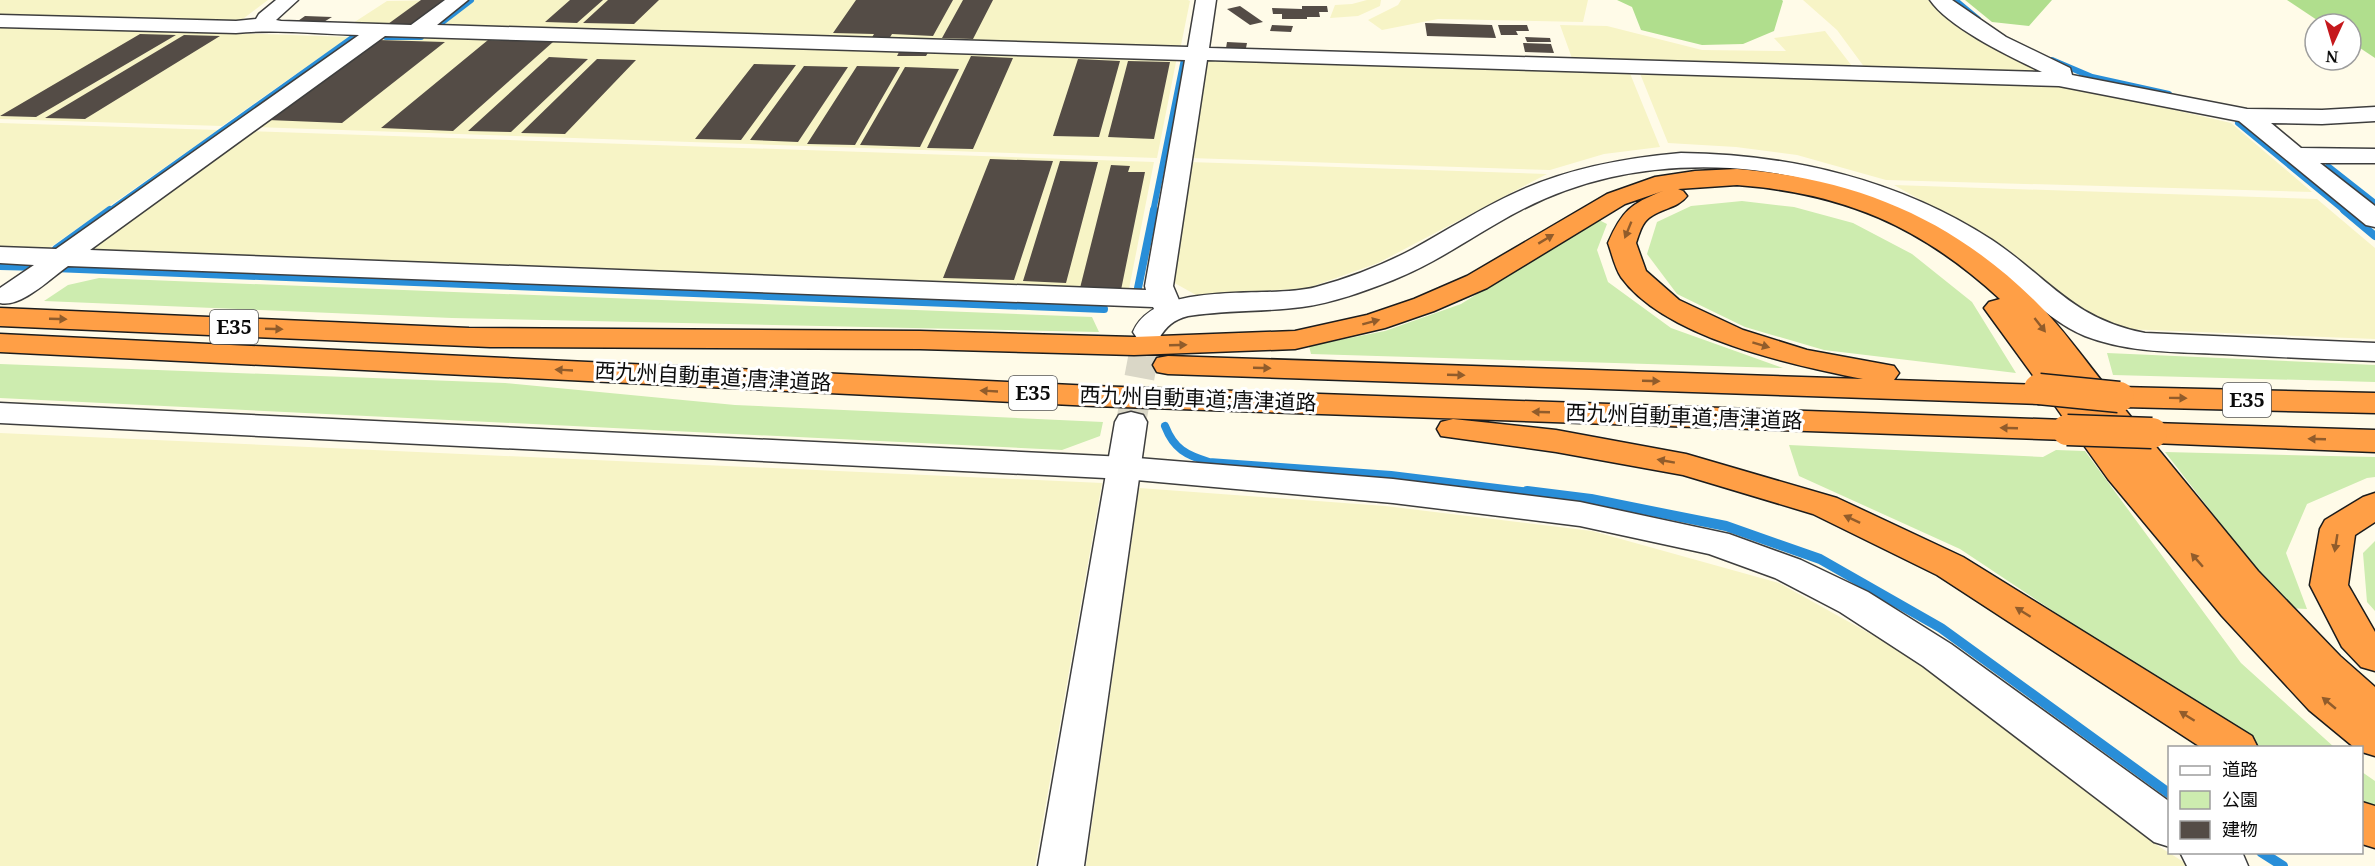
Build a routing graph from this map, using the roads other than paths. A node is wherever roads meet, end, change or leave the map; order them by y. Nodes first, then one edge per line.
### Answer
1 (288, 0) edge
2 (458, 0) edge
3 (1206, 0) edge
4 (1940, 0) edge
5 (0, 21) edge
6 (267, 24) junction
7 (380, 30) junction
8 (416, 31) junction
9 (1198, 54) junction
10 (2077, 81) junction
11 (2375, 114) edge
12 (2247, 116) junction
13 (2297, 155) junction
14 (2375, 156) edge
15 (2375, 219) edge
16 (0, 255) edge
17 (62, 258) junction
18 (1166, 306) junction
19 (4, 307) edge
20 (1148, 332) tunnel mouth
21 (469, 337) junction
22 (0, 343) edge
23 (2375, 352) edge
24 (2039, 391) junction
25 (1093, 396) junction
26 (2119, 397) junction
27 (2375, 403) edge
28 (0, 413) edge
29 (1131, 422) tunnel mouth
30 (2375, 441) edge
31 (1125, 468) junction
32 (2375, 505) edge
33 (2375, 656) edge
34 (2375, 712) edge
35 (2375, 739) edge
36 (2235, 746) edge
37 (2168, 827) edge
38 (2206, 854) edge
39 (1061, 866) edge
40 (2225, 866) edge

1 - 6 street
2 - 8 street
3 - 9 street
4 - 10 street
5 - 6 street
6 - 7 street
7 - 8 street
7 - 17 street
8 - 9 street
9 - 10 street
9 - 18 street
10 - 12 street
11 - 12 street
12 - 13 street
13 - 14 street
13 - 15 street
16 - 17 street
17 - 18 street
17 - 19 street
18 - 20 street
18 - 23 street
19 -> 21 highway, 西九州自動車道;唐津道路 / E35
21 -> 24 highway, 西九州自動車道;唐津道路 / E35
21 -> 34 highway
25 -> 22 highway, 西九州自動車道;唐津道路 / E35
24 - 26 highway, bridge
24 - 26 highway, 西九州自動車道;唐津道路 / E35, bridge
35 -> 24 highway
30 -> 25 highway, 西九州自動車道;唐津道路 / E35, bridge
36 -> 25 highway
26 -> 27 highway, E35
28 - 31 street
29 - 31 street
31 - 37 street
31 - 39 street
32 -> 33 highway
38 - 40 street

